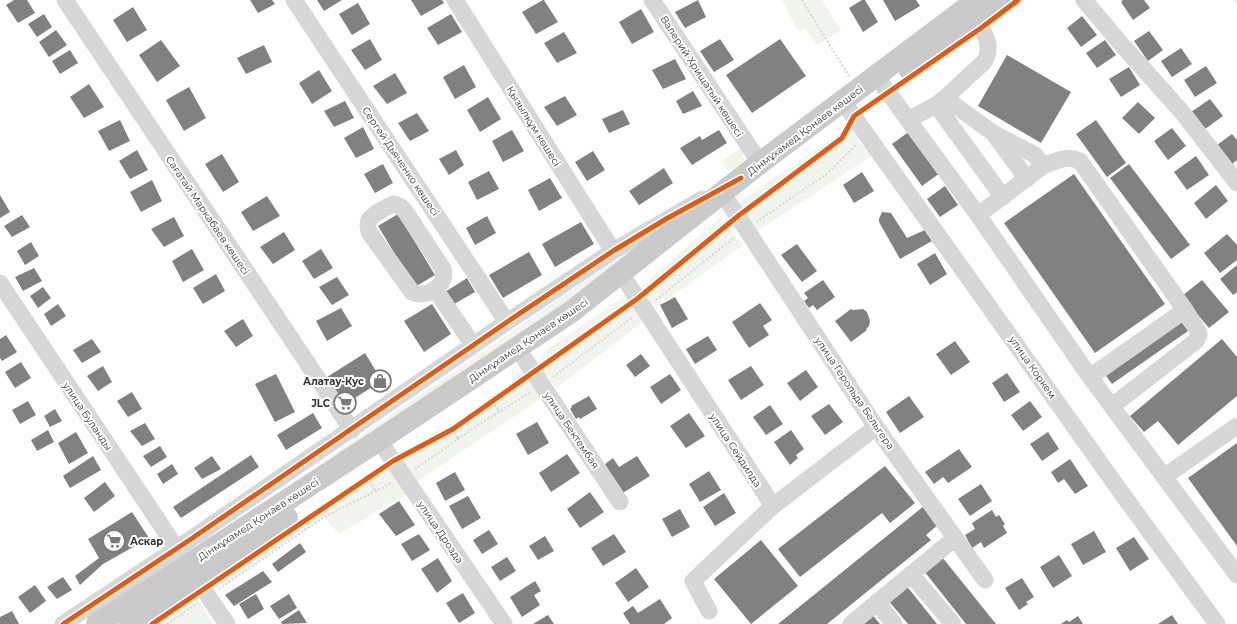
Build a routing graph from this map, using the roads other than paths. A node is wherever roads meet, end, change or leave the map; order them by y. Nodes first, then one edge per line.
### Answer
1 (65, 0) edge
2 (294, 0) edge
3 (455, 0) edge
4 (652, 0) edge
5 (978, 0) edge
6 (1005, 0) edge
7 (1084, 0) edge
8 (978, 22) junction
9 (880, 81) junction
10 (941, 102) junction
11 (849, 110) junction
12 (908, 120) junction
13 (993, 133) junction
14 (756, 158) junction
15 (1044, 166) junction
16 (741, 178) junction
17 (1027, 179) junction
18 (1237, 183) edge
19 (1003, 197) junction
20 (729, 203) junction
21 (978, 215) junction
22 (613, 251) junction
23 (0, 283) edge
24 (628, 284) junction
25 (435, 289) junction
26 (1185, 310) junction
27 (507, 322) junction
28 (473, 345) junction
29 (524, 358) junction
30 (1090, 377) junction
31 (1112, 406) junction
32 (1237, 426) edge
33 (876, 427) junction
34 (352, 430) junction
35 (386, 450) junction
36 (1164, 477) junction
37 (620, 502) dead end
38 (773, 506) junction
39 (955, 538) junction
40 (177, 549) junction
41 (911, 574) junction
42 (1237, 575) edge
43 (197, 580) junction
44 (985, 580) dead end
45 (877, 602) junction
46 (708, 611) dead end
47 (63, 624) edge
48 (97, 624) edge
49 (130, 624) edge
50 (227, 624) edge
51 (504, 624) edge
52 (851, 624) edge
53 (894, 624) edge
54 (952, 624) edge
55 (1217, 624) edge

1 - 34 street, Сағатай Маркабаев көшесі
2 - 27 street, Сергей Дьяченко көшесі
3 - 22 street, Қызылқұм көшесі
4 - 14 street, Валерий Хрищатый көшесі
5 - 9 main road, Дінмұхамед Қонаев көшесі
6 - 8 main road, Дінмұхамед Қонаев көшесі
7 - 18 street
8 - 9 main road, Дінмұхамед Қонаев көшесі
8 - 10 street
9 - 11 main road, Дінмұхамед Қонаев көшесі
9 - 12 street
9 - 14 main road, Дінмұхамед Қонаев көшесі
10 - 12 street
10 - 13 street
10 - 19 street
11 - 20 main road, Дінмұхамед Қонаев көшесі
11 - 55 street, улица Коркем
12 - 21 street
13 - 15 street
13 - 17 street
14 - 16 main road, Дінмұхамед Қонаев көшесі
15 - 17 street
15 - 26 street
16 - 22 street
16 - 35 main road, Дінмұхамед Қонаев көшесі
17 - 19 street
19 - 21 street
20 - 24 main road, Дінмұхамед Қонаев көшесі
20 - 33 street, улица Герольда Бельгера
21 - 30 street
22 - 27 street
23 - 40 street, улица Буланды
24 - 29 main road, Дінмұхамед Қонаев көшесі
24 - 38 street, улица Сейдилда
25 - 25 street
25 - 28 street
26 - 30 street
26 - 31 street
27 - 28 street
28 - 34 street
29 - 35 main road, Дінмұхамед Қонаев көшесі
29 - 37 street, улица Бектембая
30 - 31 street
31 - 36 street
32 - 36 street
33 - 38 street
33 - 39 street, улица Герольда Бельгера
34 - 40 street
35 - 43 main road, Дінмұхамед Қонаев көшесі
35 - 48 main road, Дінмұхамед Қонаев көшесі
35 - 51 street, улица Дрозда
36 - 42 street
38 - 46 street
39 - 41 street
39 - 44 street, улица Герольда Бельгера
40 - 47 street
41 - 45 street
41 - 54 street
43 - 49 main road, Дінмұхамед Қонаев көшесі
43 - 50 street
45 - 52 street
45 - 53 street

